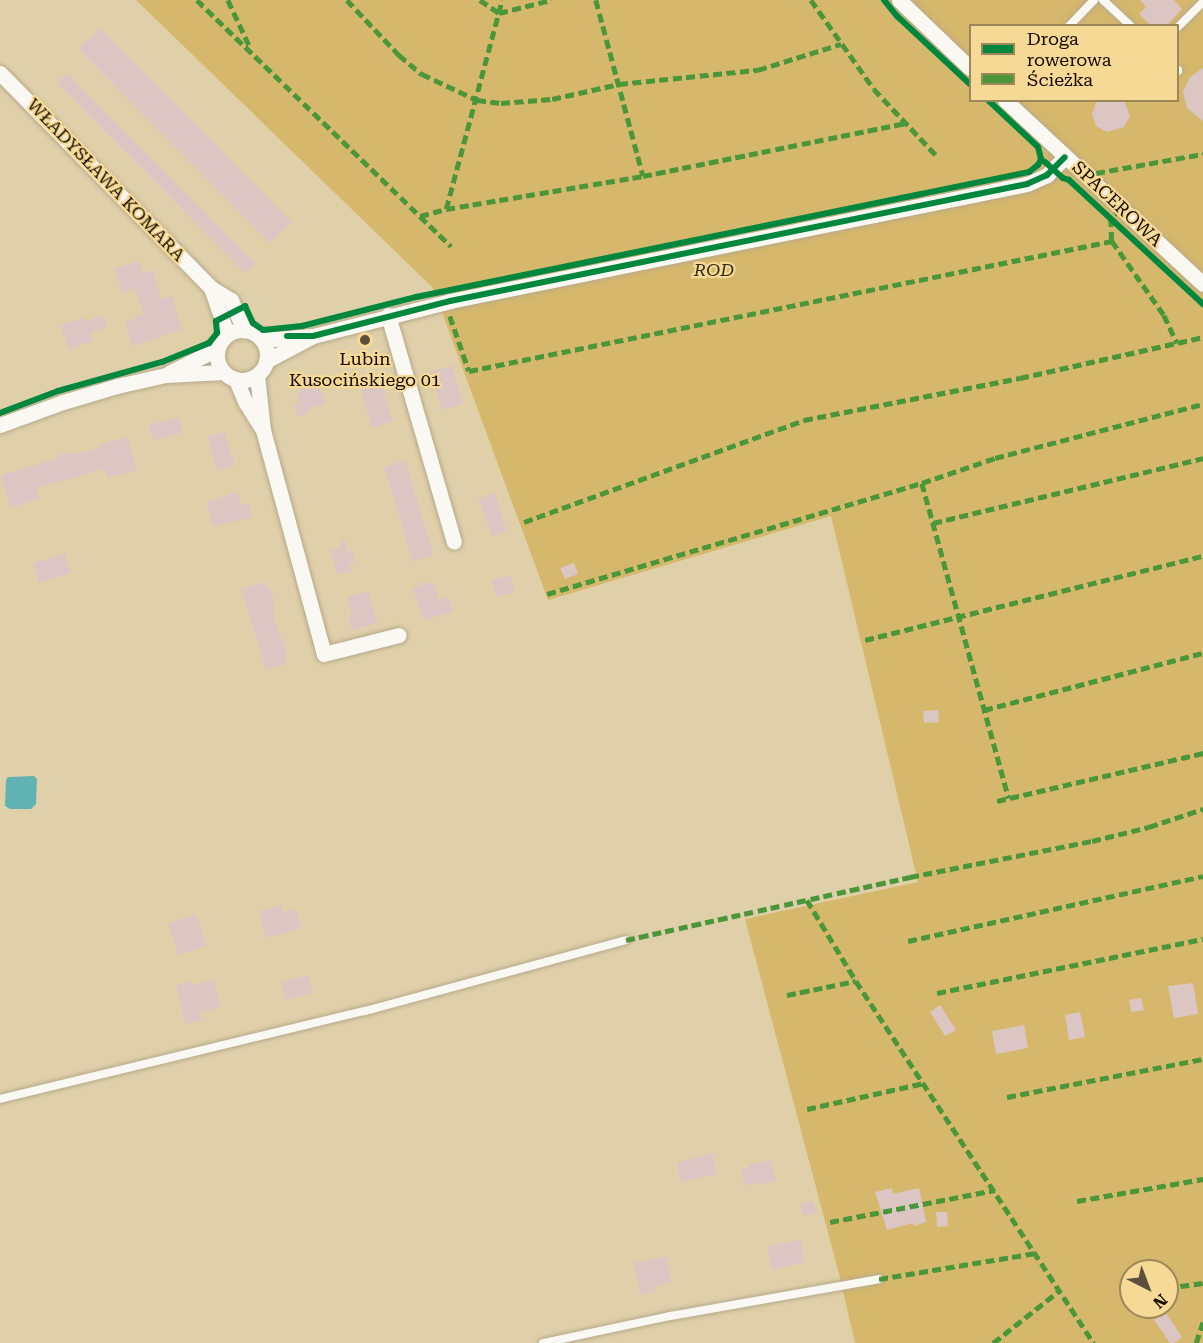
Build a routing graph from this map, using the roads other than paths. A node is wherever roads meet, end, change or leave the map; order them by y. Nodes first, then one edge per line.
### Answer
1 (899, 0) edge
2 (1094, 0) edge
3 (1103, 0) edge
4 (1203, 2) edge
5 (1071, 24) edge
6 (1129, 24) edge
7 (1179, 26) edge
8 (969, 67) edge
9 (0, 73) edge
10 (1007, 102) edge
11 (1065, 157) junction
12 (1203, 284) edge
13 (211, 288) junction
14 (388, 315) junction
15 (244, 330) junction
16 (227, 334) junction
17 (313, 336) junction
18 (262, 340) junction
19 (217, 349) junction
20 (266, 361) junction
21 (166, 375) junction
22 (257, 375) junction
23 (229, 376) junction
24 (0, 425) edge
25 (263, 430) junction
26 (454, 542) dead end
27 (399, 635) dead end
28 (626, 940) dead end
29 (0, 1099) edge
30 (879, 1279) dead end
31 (543, 1343) edge

1 - 8 street
2 - 5 lane
3 - 6 lane
4 - 7 lane
9 - 13 street, WŁADYSŁAWA KOMARA
10 - 11 street, SPACEROWA
11 - 12 street, SPACEROWA
11 - 14 street
13 - 15 street, WŁADYSŁAWA KOMARA
13 - 16 street
14 - 17 street
14 - 26 street
15 - 16 street
15 - 18 street
16 - 19 street
17 - 18 street
17 - 20 street
18 - 20 street
19 - 21 street
19 - 23 street
20 - 22 street
21 - 23 street
21 - 24 street
22 - 23 street
22 - 25 street
23 - 25 street
25 - 27 street
28 - 29 lane
30 - 31 lane

